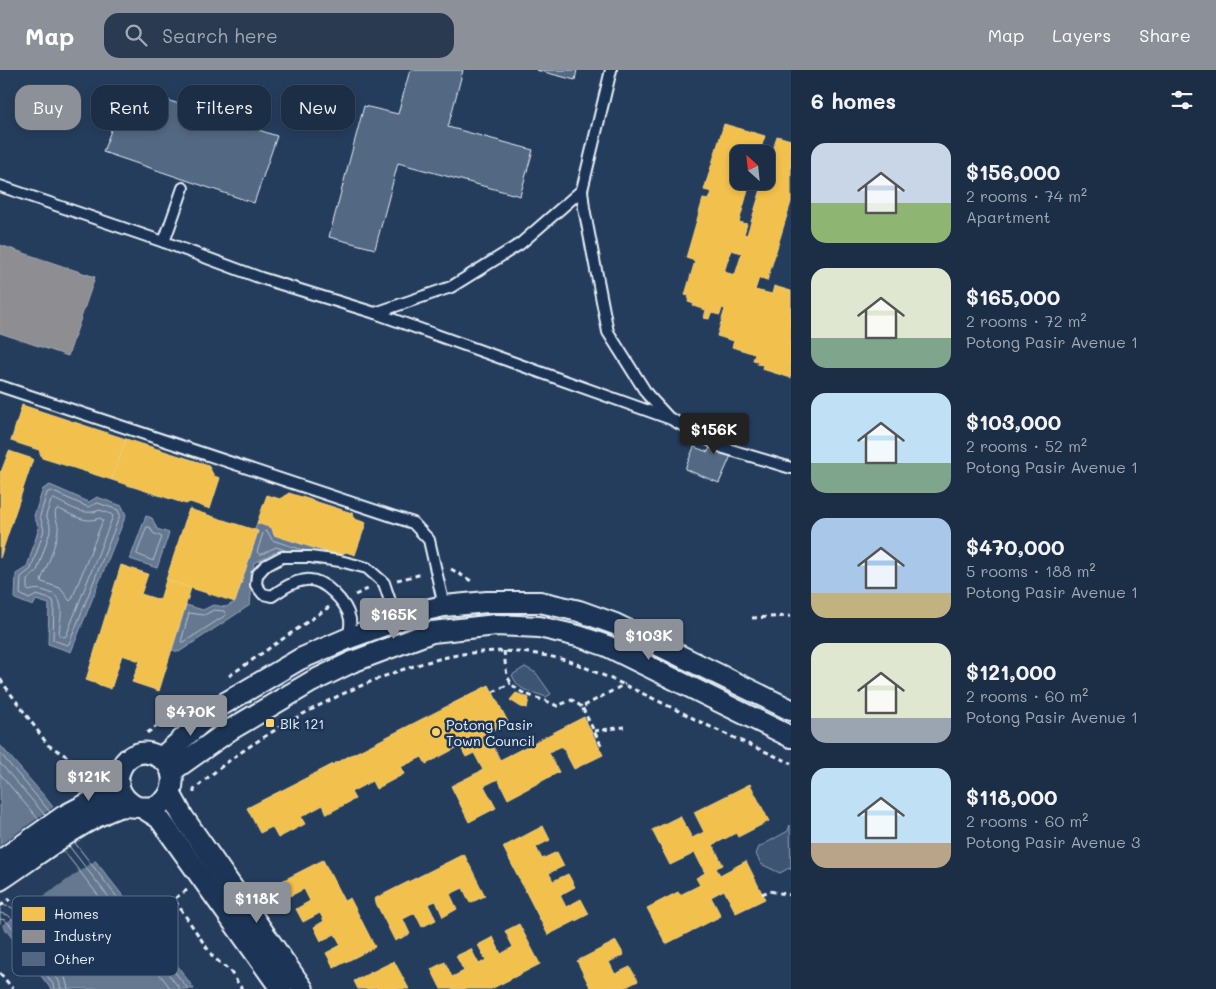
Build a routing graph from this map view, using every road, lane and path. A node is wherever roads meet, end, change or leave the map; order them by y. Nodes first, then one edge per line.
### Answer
1 (612, 70) edge
2 (0, 186) edge
3 (183, 188) dead end
4 (582, 190) junction
5 (164, 242) junction
6 (375, 313) junction
7 (0, 386) edge
8 (670, 419) junction
9 (788, 468) edge
10 (444, 606) junction
11 (407, 616) junction
12 (791, 616) edge
13 (752, 618) dead end
14 (349, 638) junction
15 (504, 651) junction
16 (0, 679) edge
17 (511, 683) junction
18 (625, 684) junction
19 (493, 692) dead end
20 (582, 707) junction
21 (791, 710) edge
22 (624, 727) dead end
23 (594, 731) junction
24 (791, 737) edge
25 (601, 745) dead end
26 (791, 763) edge
27 (166, 765) junction
28 (170, 793) junction
29 (120, 795) junction
30 (194, 795) dead end
31 (0, 861) edge
32 (0, 880) edge
33 (190, 889) dead end
34 (762, 894) dead end
35 (791, 895) edge
36 (178, 896) edge
37 (178, 905) edge
38 (0, 973) edge
39 (13, 989) edge
40 (242, 989) edge
41 (281, 989) edge
42 (303, 989) edge

1 - 4 lane
2 - 5 lane
3 - 5 lane
4 - 6 lane
4 - 8 lane
5 - 6 lane
6 - 8 lane
7 - 10 lane
8 - 9 lane
10 - 11 street
10 - 21 street
11 - 14 street
11 - 14 lane
12 - 13 path
14 - 27 street
15 - 17 path
15 - 18 path
15 - 30 path
16 - 29 path
17 - 19 path
17 - 20 path
18 - 20 path
18 - 26 path
20 - 23 path
22 - 23 path
23 - 25 path
24 - 27 street
27 - 28 street
27 - 29 street
28 - 29 street
28 - 42 street
29 - 31 street
29 - 32 street
29 - 41 street
33 - 36 path
34 - 35 path
37 - 40 path
38 - 39 path

